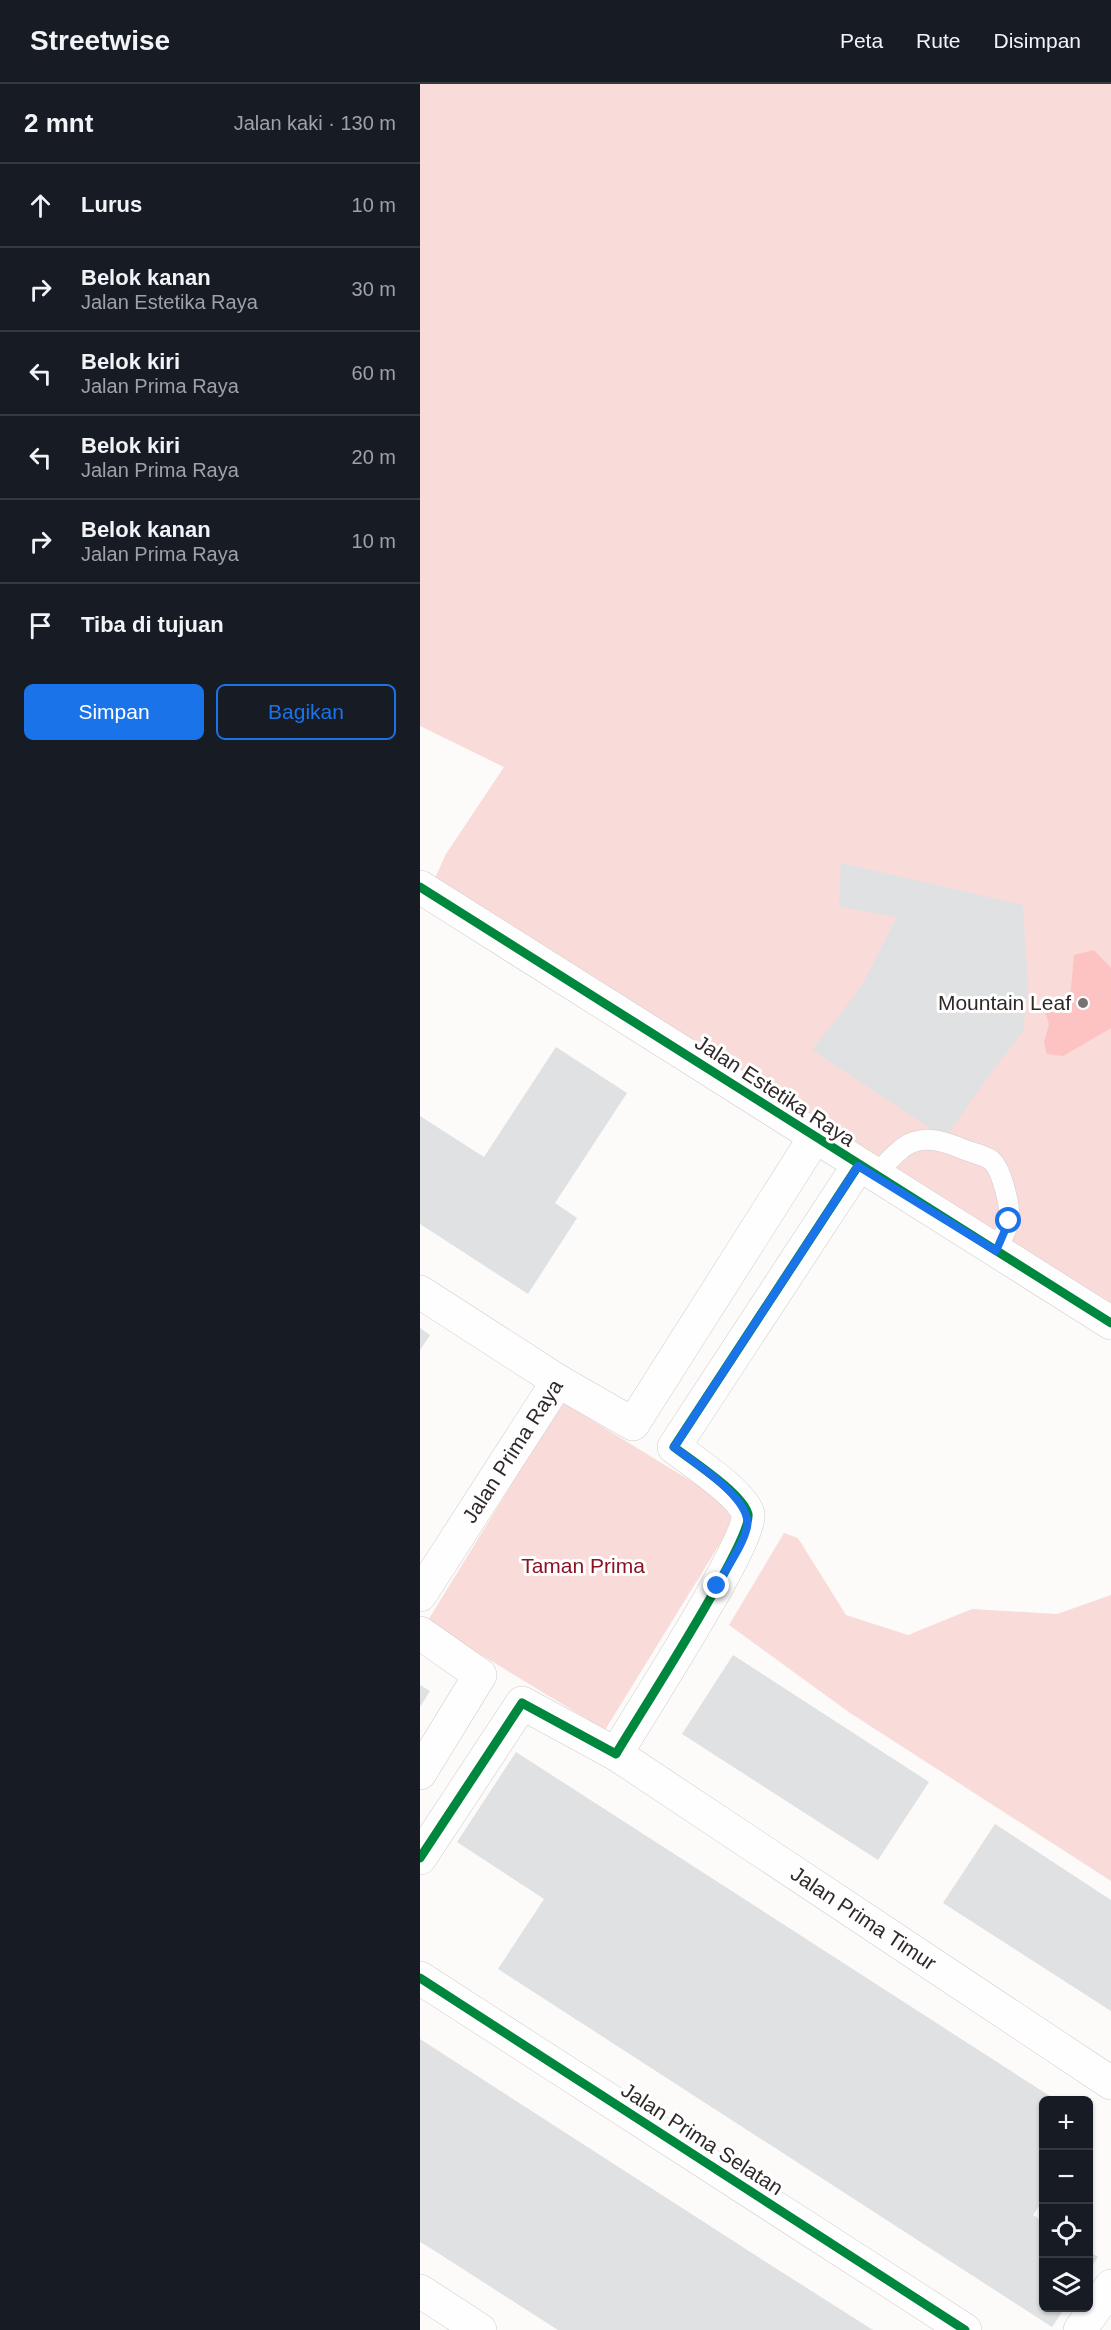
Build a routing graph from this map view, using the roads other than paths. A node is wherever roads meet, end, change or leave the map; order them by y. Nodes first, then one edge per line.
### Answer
1 (420, 887) edge
2 (815, 1137) junction
3 (867, 1171) junction
4 (996, 1251) junction
5 (420, 1292) edge
6 (1111, 1323) edge
7 (558, 1381) junction
8 (633, 1424) junction
9 (674, 1447) junction
10 (420, 1595) edge
11 (420, 1633) edge
12 (480, 1675) junction
13 (522, 1703) junction
14 (616, 1754) junction
15 (420, 1773) edge
16 (420, 1858) edge
17 (420, 1978) edge
18 (1111, 2083) edge
19 (1111, 2286) edge
20 (420, 2290) edge
21 (480, 2330) edge
22 (965, 2330) edge
23 (1080, 2330) edge

1 - 2 street, Jalan Estetika Raya
2 - 3 street, Jalan Estetika Raya
2 - 8 street
3 - 4 street, Jalan Estetika Raya
3 - 4 lane
3 - 9 street
4 - 6 street, Jalan Estetika Raya
5 - 7 street
7 - 8 street, Jalan Prima Raya
7 - 10 street, Jalan Prima Raya
8 - 9 street, Jalan Prima Raya
9 - 14 street, Jalan Prima Raya
11 - 12 street
12 - 13 street
12 - 15 street
13 - 14 street
13 - 16 street
14 - 18 street, Jalan Prima Timur
17 - 22 street, Jalan Prima Selatan
19 - 23 street
20 - 21 street

